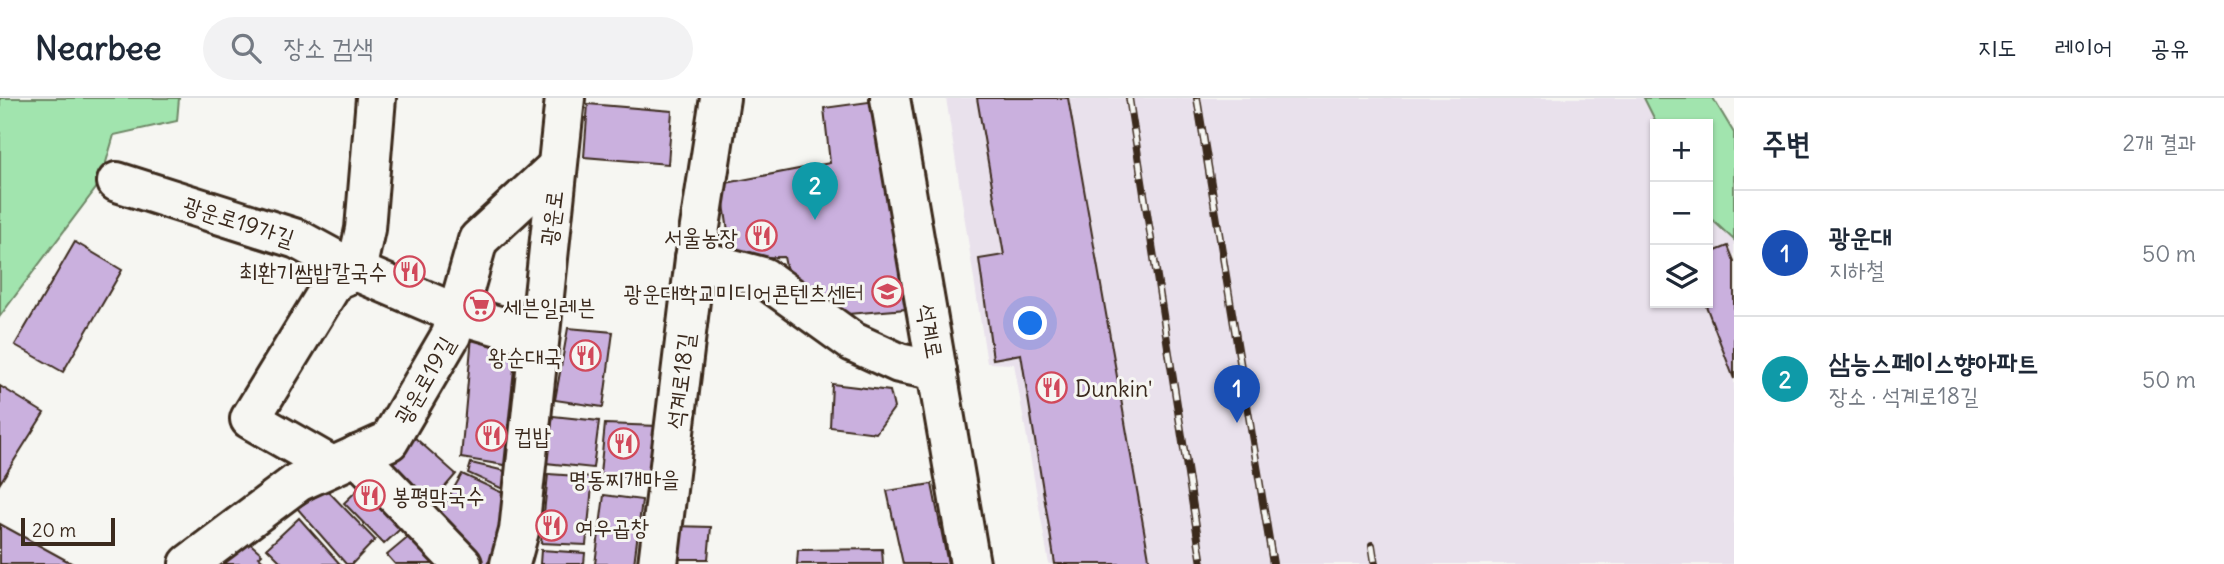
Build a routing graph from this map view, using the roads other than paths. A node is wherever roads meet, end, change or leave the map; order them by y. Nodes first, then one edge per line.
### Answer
1 (376, 98) edge
2 (565, 98) edge
3 (720, 98) edge
4 (890, 98) edge
5 (557, 167) junction
6 (117, 183) dead end
7 (695, 259) junction
8 (356, 271) junction
9 (457, 314) junction
10 (537, 337) junction
11 (937, 371) junction
12 (344, 461) junction
13 (189, 564) edge
14 (463, 564) edge
15 (510, 564) edge
16 (658, 564) edge
17 (970, 564) edge

1 - 8 street
2 - 5 street, 광운로
3 - 7 street, 석계로18길
4 - 11 street, 석계로
5 - 9 street, 광운로19길
5 - 10 street, 광운로
6 - 8 street, 광운로19가길
7 - 11 street
7 - 16 street, 석계로18길
8 - 9 street, 광운로19가길
8 - 12 street
9 - 10 street
9 - 12 street, 광운로19길
10 - 15 street, 광운로
11 - 17 street, 석계로
12 - 13 street, 광운로19길
12 - 14 street

